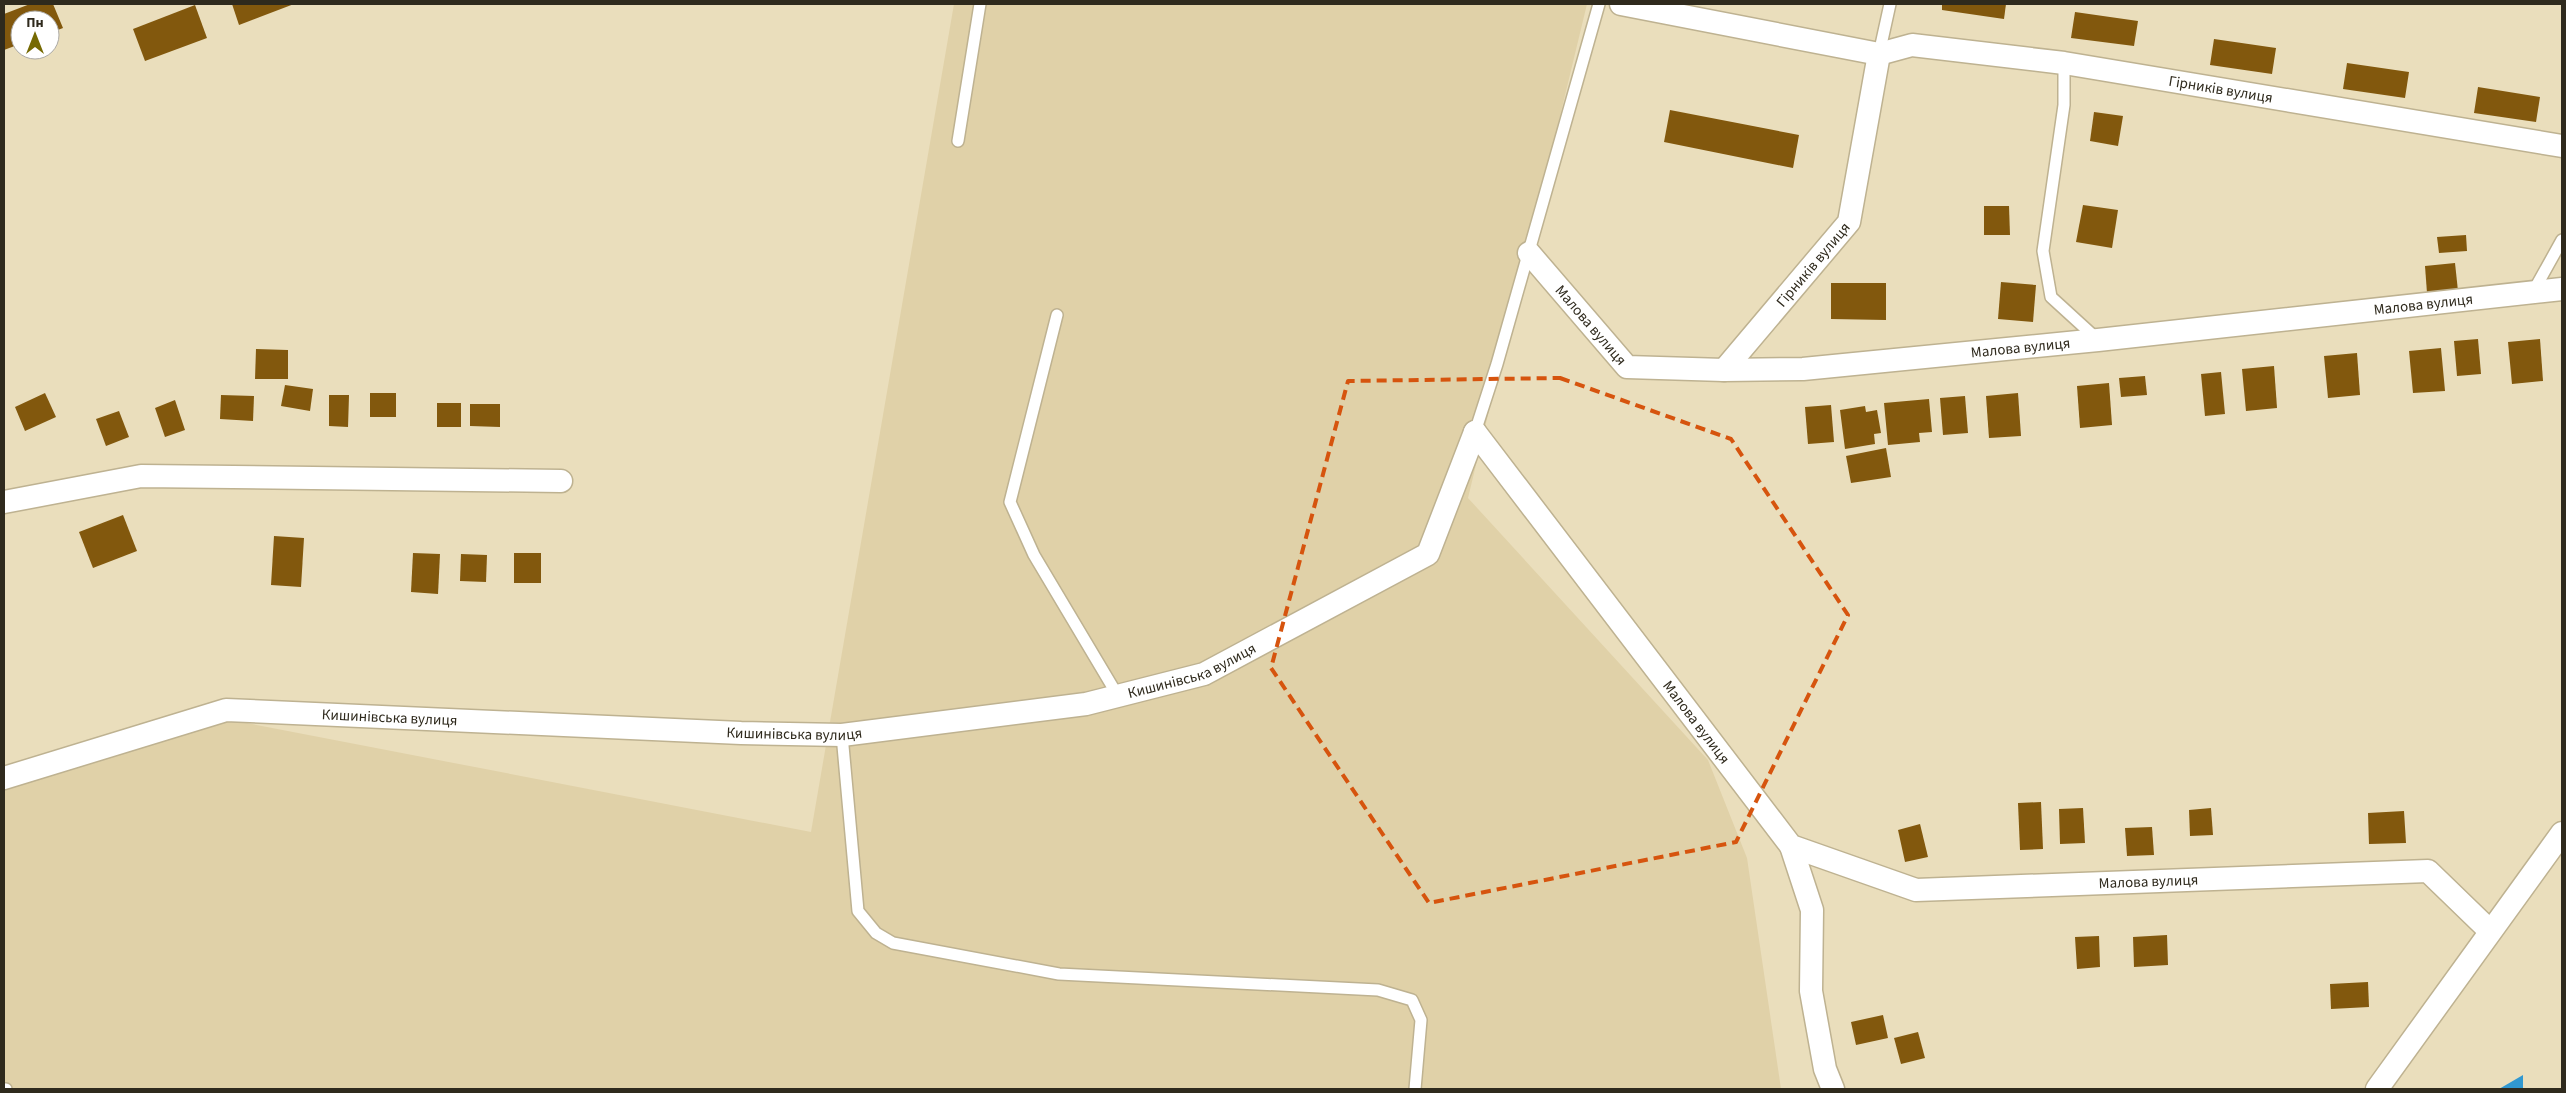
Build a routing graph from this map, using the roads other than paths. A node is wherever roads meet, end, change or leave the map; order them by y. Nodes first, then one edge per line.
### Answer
1 (980, 4) edge
2 (1599, 4) edge
3 (1621, 4) edge
4 (1890, 4) edge
5 (1879, 54) junction
6 (2064, 63) junction
7 (958, 141) dead end
8 (2562, 146) edge
9 (2562, 240) edge
10 (1529, 252) junction
11 (2562, 289) edge
12 (2533, 292) junction
13 (1057, 315) dead end
14 (2098, 340) junction
15 (1724, 370) junction
16 (1475, 432) junction
17 (561, 481) dead end
18 (4, 502) edge
19 (1118, 696) junction
20 (842, 735) junction
21 (4, 778) edge
22 (2562, 833) edge
23 (1791, 846) junction
24 (2490, 931) junction
25 (1415, 1089) edge
26 (1833, 1089) edge
27 (2377, 1089) edge

1 - 7 lane
2 - 10 lane
3 - 5 street, Гірників вулиця
4 - 5 lane
5 - 6 street, Гірників вулиця
5 - 15 street, Гірників вулиця
6 - 8 street, Гірників вулиця
6 - 14 lane
9 - 12 lane
10 - 15 street, Малова вулиця
10 - 16 lane
11 - 12 street, Малова вулиця
12 - 14 street, Малова вулиця
13 - 19 lane
14 - 15 street, Малова вулиця
16 - 19 street, Кишинівська вулиця
16 - 23 street, Малова вулиця
17 - 18 street
19 - 20 street, Кишинівська вулиця
20 - 21 street, Кишинівська вулиця
20 - 25 lane
22 - 24 street
23 - 24 street, Малова вулиця
23 - 26 street, Малова вулиця
24 - 27 street

